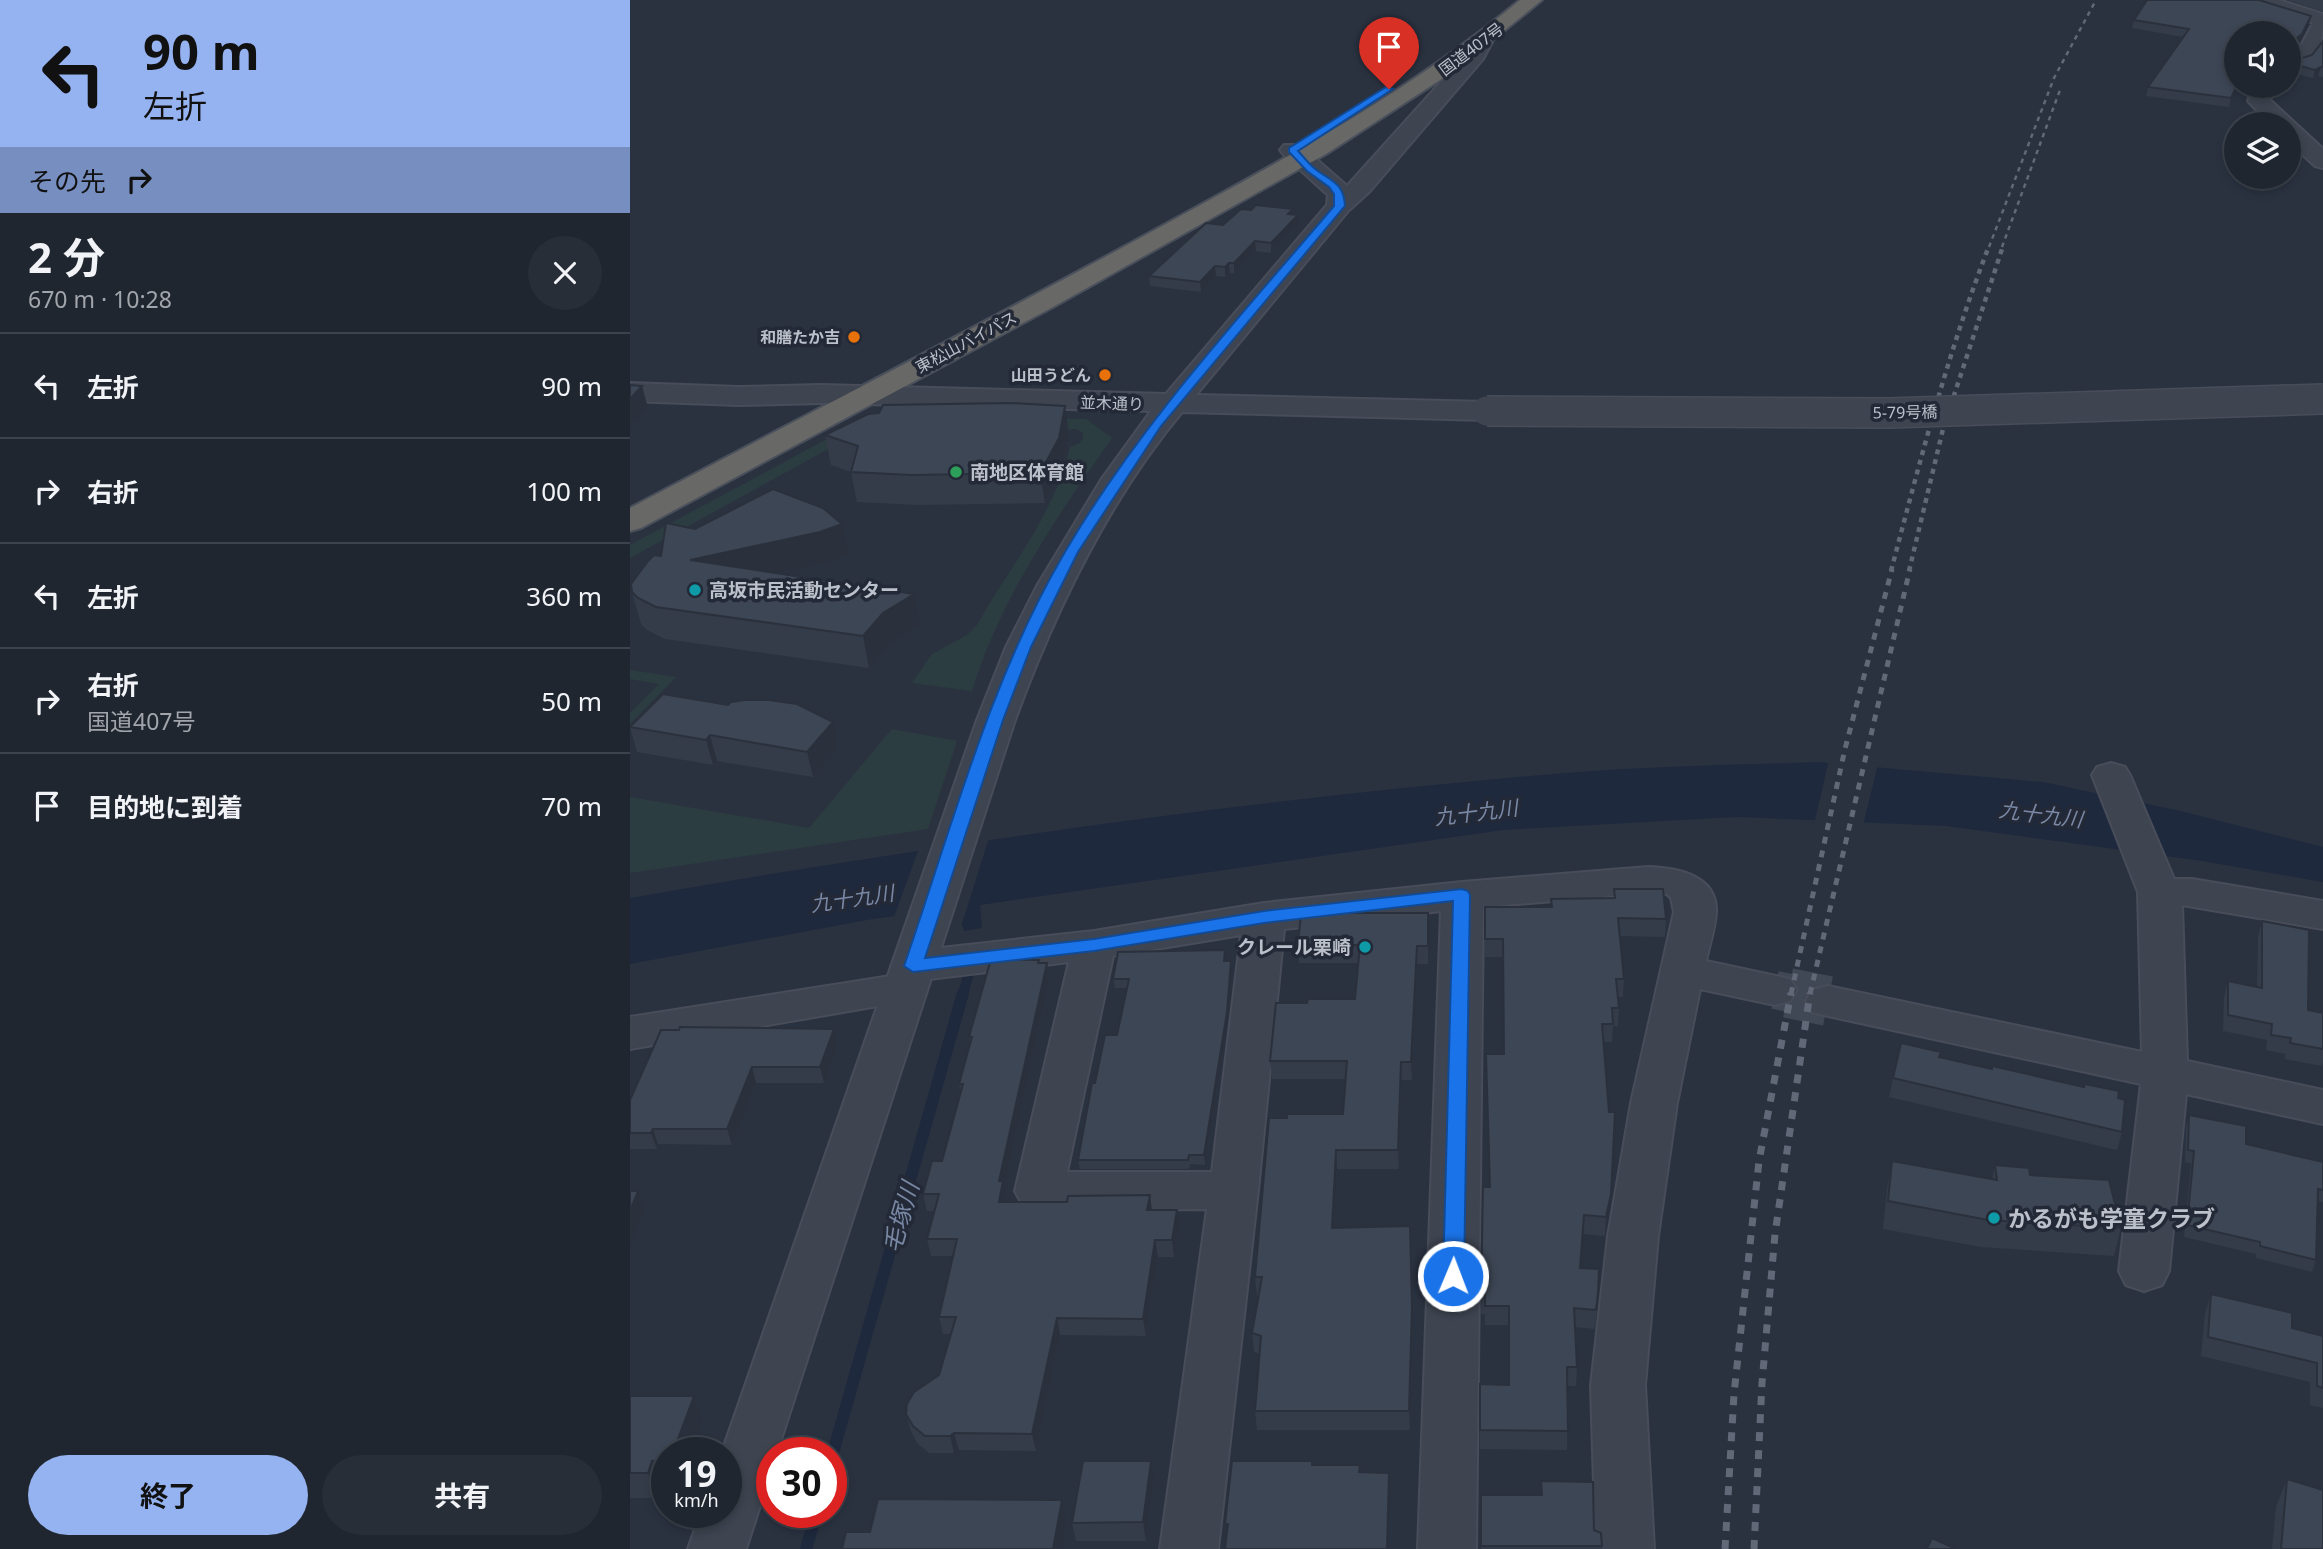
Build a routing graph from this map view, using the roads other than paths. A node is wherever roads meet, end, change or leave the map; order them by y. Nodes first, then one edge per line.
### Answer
1 (1506, 0) edge
2 (1532, 0) edge
3 (2259, 0) edge
4 (2323, 26) edge
5 (1482, 42) junction
6 (2301, 54) edge
7 (2260, 98) edge
8 (2270, 112) edge
9 (2301, 141) edge
10 (1297, 155) junction
11 (2323, 161) edge
12 (1339, 206) junction
13 (630, 392) edge
14 (821, 394) junction
15 (865, 396) junction
16 (2323, 399) edge
17 (1174, 405) junction
18 (1487, 411) joint
19 (630, 494) edge
20 (630, 521) edge
21 (2113, 779) dead end
22 (2157, 886) junction
23 (1462, 895) junction
24 (2323, 915) edge
25 (1264, 917) junction
26 (1094, 945) junction
27 (913, 966) junction
28 (1683, 971) junction
29 (1775, 990) tunnel mouth
30 (1828, 1001) tunnel mouth
31 (630, 1033) edge
32 (2165, 1074) junction
33 (2323, 1107) edge
34 (1234, 1190) junction
35 (2144, 1271) dead end
36 (717, 1549) edge
37 (1189, 1549) edge
38 (1447, 1549) edge
39 (1625, 1549) edge

1 - 10 highway, 国道407号
2 - 5 highway, 国道407号
3 - 4 street
4 - 6 street
5 - 10 highway, 国道407号
5 - 12 street
7 - 8 street
9 - 11 street
10 - 12 street
10 - 14 highway, 東松山バイパス
10 - 15 highway, 東松山バイパス
12 - 17 street
13 - 14 street, 並木通り
14 - 15 street, 並木通り
14 - 19 highway, 東松山バイパス
15 - 17 street, 並木通り
15 - 20 highway, 東松山バイパス
16 - 18 street, 5-79号橋, bridge
17 - 18 street, 並木通り
17 - 27 street
21 - 22 street
22 - 24 street
22 - 32 street
23 - 25 street
23 - 28 street
23 - 38 street
25 - 26 street
25 - 34 street
26 - 27 street
26 - 34 street
27 - 31 street
27 - 36 street
28 - 29 street
28 - 39 street
30 - 32 street
32 - 33 street
32 - 35 street
34 - 37 street

